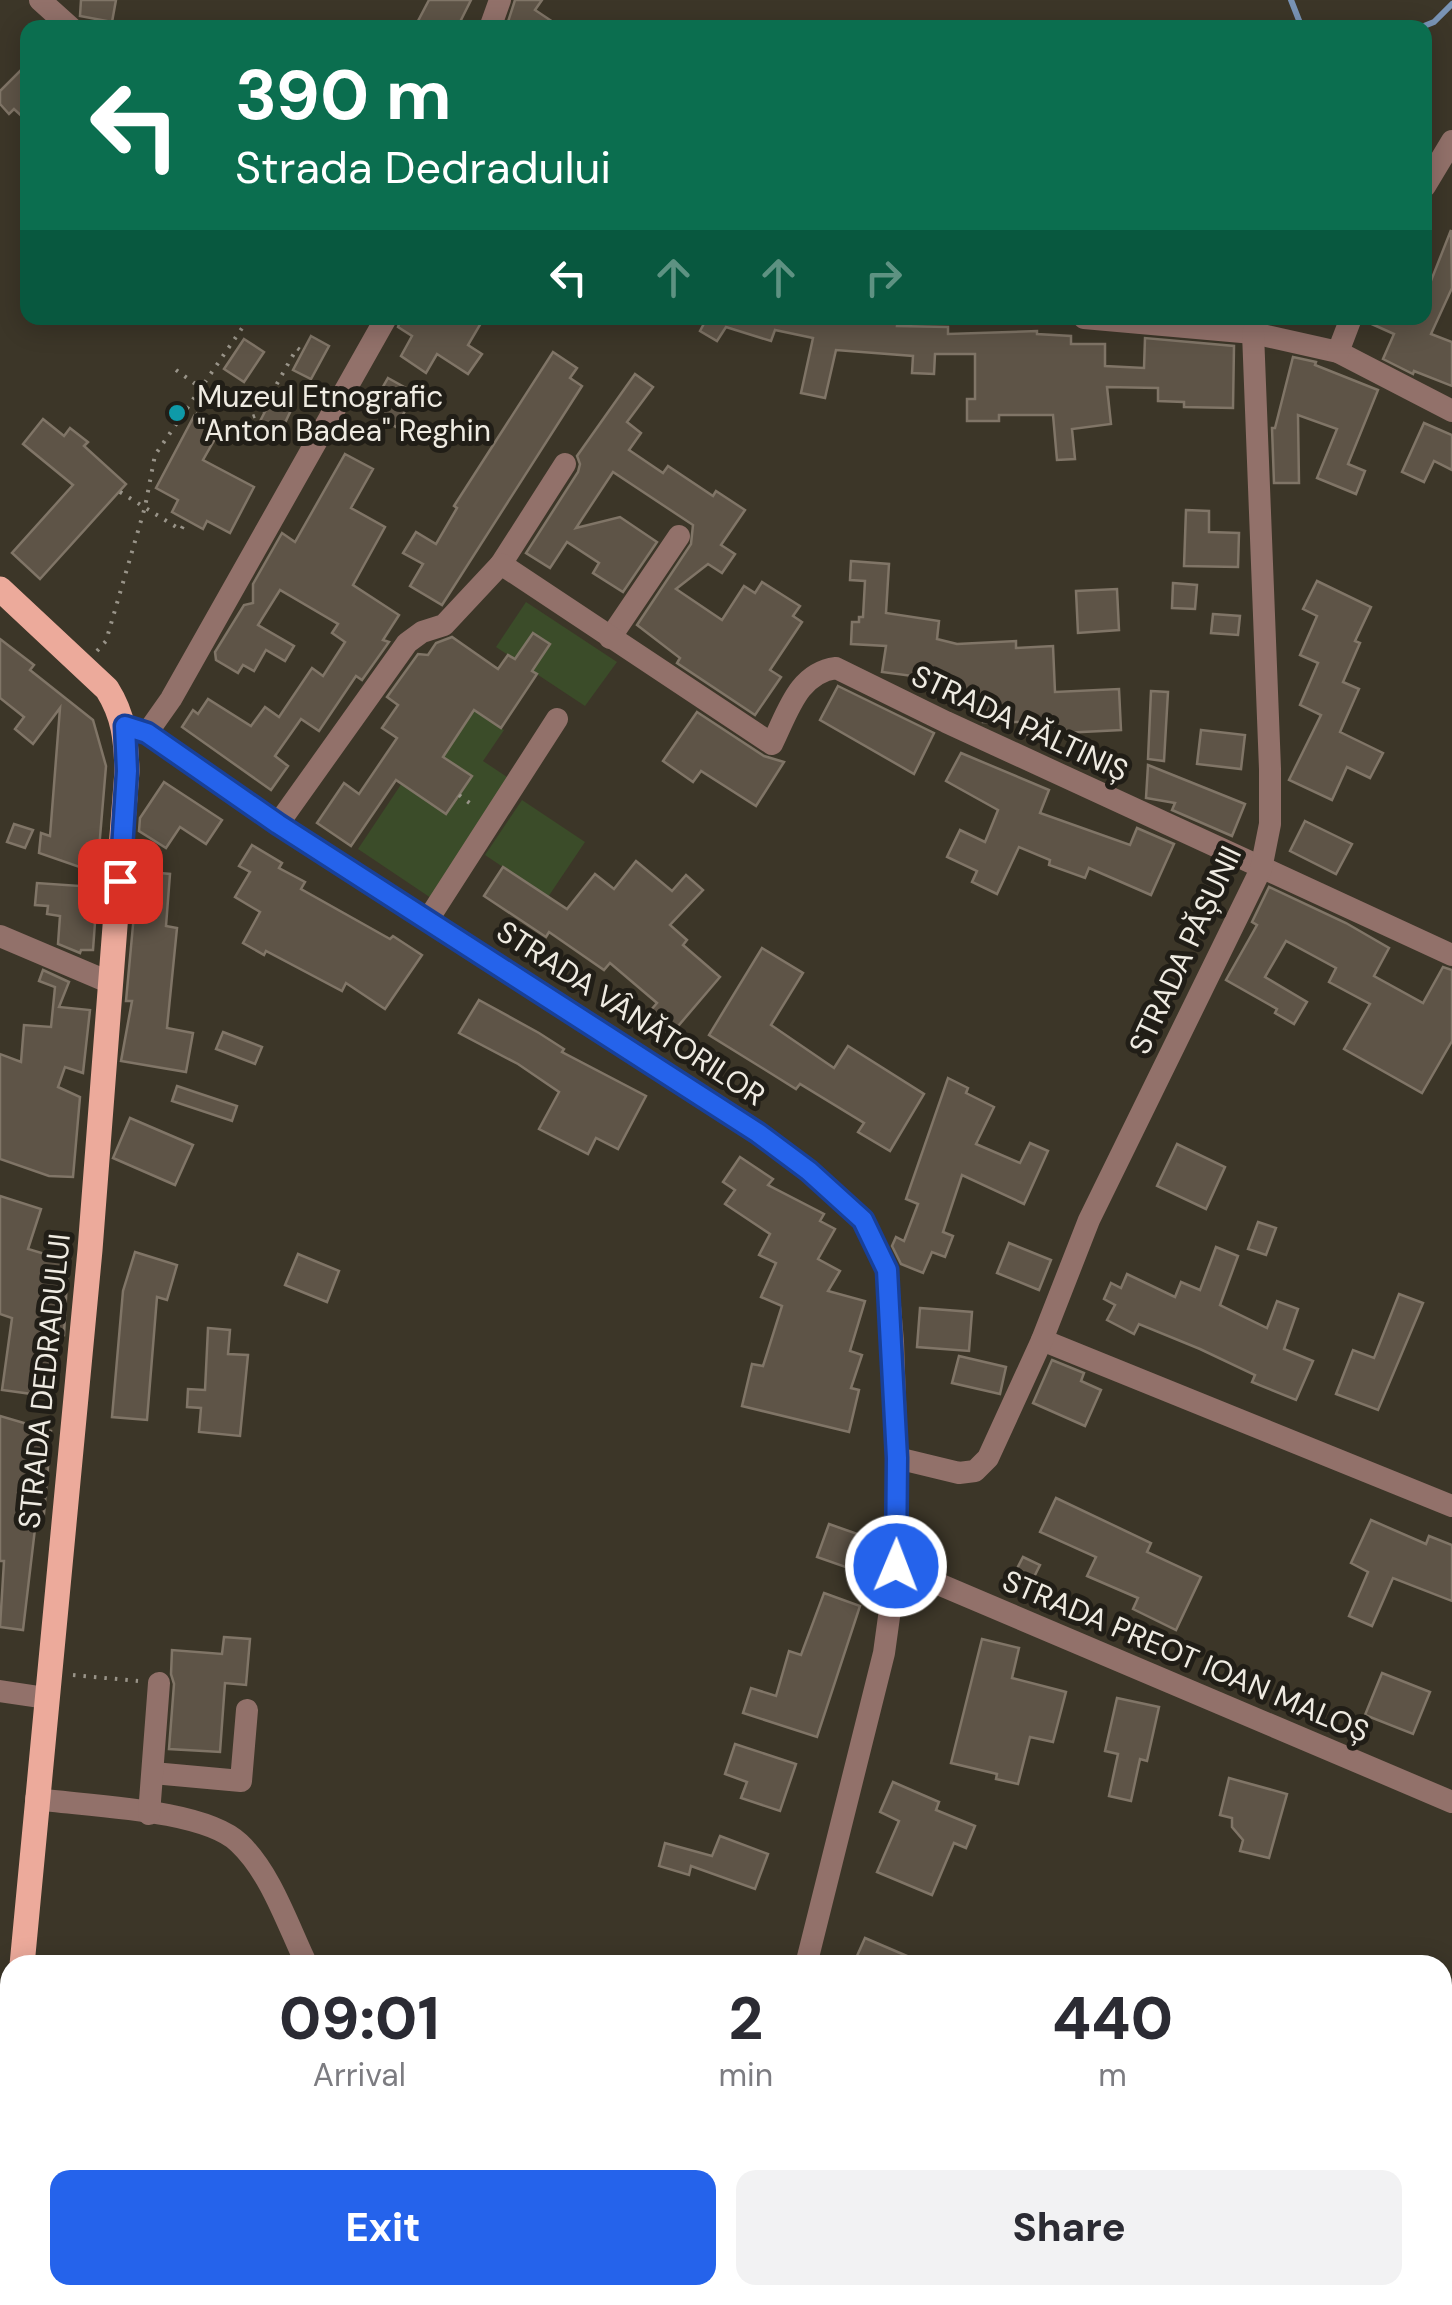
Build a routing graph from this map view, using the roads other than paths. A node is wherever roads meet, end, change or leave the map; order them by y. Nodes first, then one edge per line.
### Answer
1 (40, 0) edge
2 (62, 20) edge
3 (1452, 141) edge
4 (1432, 174) edge
5 (382, 325) edge
6 (1162, 325) edge
7 (1349, 325) edge
8 (1252, 333) junction
9 (1338, 352) junction
10 (1452, 410) edge
11 (564, 464) dead end
12 (679, 536) dead end
13 (501, 564) junction
14 (0, 588) edge
15 (610, 638) junction
16 (557, 719) dead end
17 (136, 729) junction
18 (278, 824) junction
19 (1262, 869) junction
20 (428, 921) junction
21 (0, 936) edge
22 (1452, 955) edge
23 (111, 983) junction
24 (1042, 1340) junction
25 (897, 1458) junction
26 (1452, 1506) edge
27 (896, 1566) junction
28 (159, 1683) road end
29 (47, 1685) junction
30 (0, 1691) edge
31 (246, 1710) dead end
32 (153, 1773) junction
33 (36, 1799) junction
34 (1452, 1802) edge
35 (149, 1814) junction
36 (23, 1955) edge
37 (302, 1955) edge
38 (808, 1955) edge

1 - 2 street
3 - 4 street
5 - 17 street
6 - 8 street
7 - 9 street
8 - 9 street
8 - 19 street, STRADA PĂȘUNII
9 - 10 street
11 - 13 street
12 - 15 street
13 - 15 street, STRADA PĂLTINIȘ
13 - 18 street
14 - 17 main road, STRADA VÂNĂTORILOR
15 - 19 street, STRADA PĂLTINIȘ
16 - 20 street
17 - 18 street, STRADA VÂNĂTORILOR
17 - 23 main road, STRADA DEDRADULUI
18 - 20 street, STRADA VÂNĂTORILOR
19 - 22 street, STRADA PĂLTINIȘ
19 - 24 street, STRADA PĂȘUNII
20 - 25 street, STRADA VÂNĂTORILOR
21 - 23 street
23 - 29 main road, STRADA DEDRADULUI
24 - 25 street, STRADA PĂȘUNII
24 - 26 street
25 - 27 street, STRADA VÂNĂTORILOR
27 - 34 street, STRADA PREOT IOAN MALOȘ
27 - 38 street, STRADA VÂNĂTORILOR
28 - 32 street
29 - 30 street
29 - 33 main road, STRADA DEDRADULUI
31 - 32 street
32 - 35 street
33 - 35 street
33 - 36 main road, STRADA DEDRADULUI
35 - 37 street

